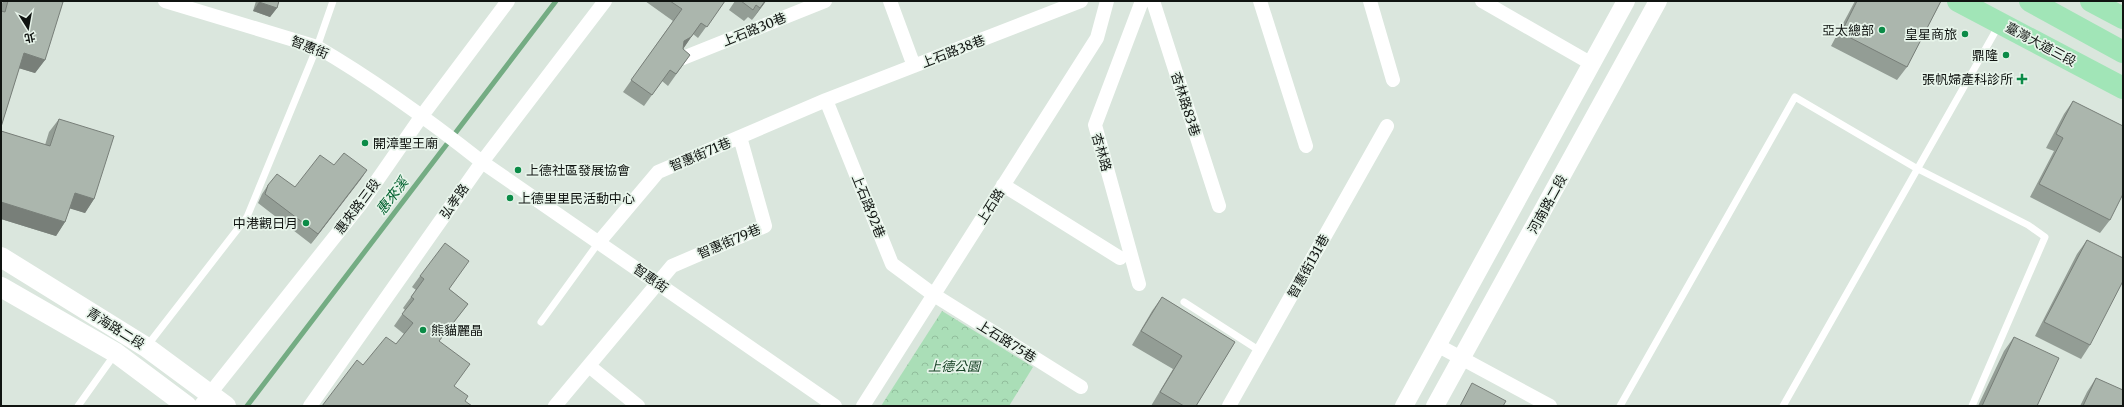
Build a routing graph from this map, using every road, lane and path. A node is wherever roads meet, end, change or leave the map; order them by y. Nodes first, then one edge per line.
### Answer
1 (165, 1) edge
2 (333, 1) edge
3 (508, 1) edge
4 (605, 1) edge
5 (825, 1) edge
6 (890, 1) edge
7 (1081, 1) edge
8 (1107, 1) edge
9 (1142, 1) edge
10 (1153, 1) edge
11 (1260, 1) edge
12 (1370, 1) edge
13 (1482, 1) edge
14 (1626, 1) edge
15 (1658, 1) edge
16 (1958, 1) edge
17 (2030, 1) edge
18 (2091, 1) edge
19 (2123, 18) edge
20 (2000, 23) junction
21 (317, 47) junction
22 (2123, 52) edge
23 (683, 58) edge
24 (1592, 64) junction
25 (914, 66) junction
26 (1393, 80) dead end
27 (2123, 88) edge
28 (826, 100) junction
29 (421, 117) junction
30 (1387, 126) dead end
31 (740, 137) junction
32 (1306, 146) dead end
33 (482, 162) junction
34 (1916, 168) junction
35 (1004, 185) junction
36 (1219, 206) dead end
37 (599, 242) junction
38 (1, 257) edge
39 (1120, 258) dead end
40 (658, 284) junction
41 (1139, 284) dead end
42 (1, 287) edge
43 (934, 295) junction
44 (1184, 302) dead end
45 (541, 322) dead end
46 (1437, 345) junction
47 (146, 347) junction
48 (1260, 351) junction
49 (116, 353) junction
50 (1461, 358) junction
51 (589, 366) junction
52 (1081, 387) dead end
53 (212, 402) edge
54 (78, 406) edge
55 (187, 406) edge
56 (310, 406) edge
57 (555, 406) edge
58 (638, 406) edge
59 (835, 406) edge
60 (863, 406) edge
61 (1229, 406) edge
62 (1404, 406) edge
63 (1435, 406) edge
64 (1550, 406) edge
65 (1620, 406) edge
66 (1783, 406) edge
67 (1972, 406) edge

1 - 21 street, 智惠街
2 - 21 lane
3 - 29 street, 惠來路三段
4 - 33 street, 弘孝路
5 - 23 street, 上石路30巷
6 - 25 street
7 - 25 street, 上石路38巷
8 - 35 street, 上石路
9 - 41 street, 杏林路
10 - 36 street, 杏林路83巷
11 - 32 street
12 - 26 street
13 - 24 street
14 - 24 street
15 - 50 street, 河南路二段
16 - 20 main road, 臺灣大道三段
17 - 22 main road
18 - 19 main road
20 - 27 main road, 臺灣大道三段
20 - 34 lane
21 - 29 street, 智惠街
21 - 47 lane
24 - 46 street
25 - 28 street, 上石路38巷
28 - 31 street, 智惠街71巷
28 - 43 street, 上石路92巷
29 - 33 street, 智惠街
29 - 53 street, 惠來路三段
30 - 48 street, 智惠街131巷
31 - 37 street, 智惠街71巷
31 - 40 street, 智惠街79巷
33 - 37 street, 智惠街
33 - 56 street, 弘孝路
34 - 65 lane
34 - 66 lane
34 - 67 lane
35 - 39 street
35 - 43 street, 上石路
37 - 40 street, 智惠街
37 - 45 lane
38 - 47 main road, 青海路二段
40 - 51 street
40 - 59 street, 智惠街
42 - 49 main road, 青海路二段
43 - 52 street, 上石路75巷
43 - 60 street, 上石路
44 - 48 lane
46 - 50 street
46 - 62 street
47 - 53 main road, 青海路二段
48 - 61 street, 智惠街131巷
49 - 54 lane
49 - 55 main road, 青海路二段
50 - 63 street, 河南路二段
50 - 64 street
51 - 57 street
51 - 58 street

